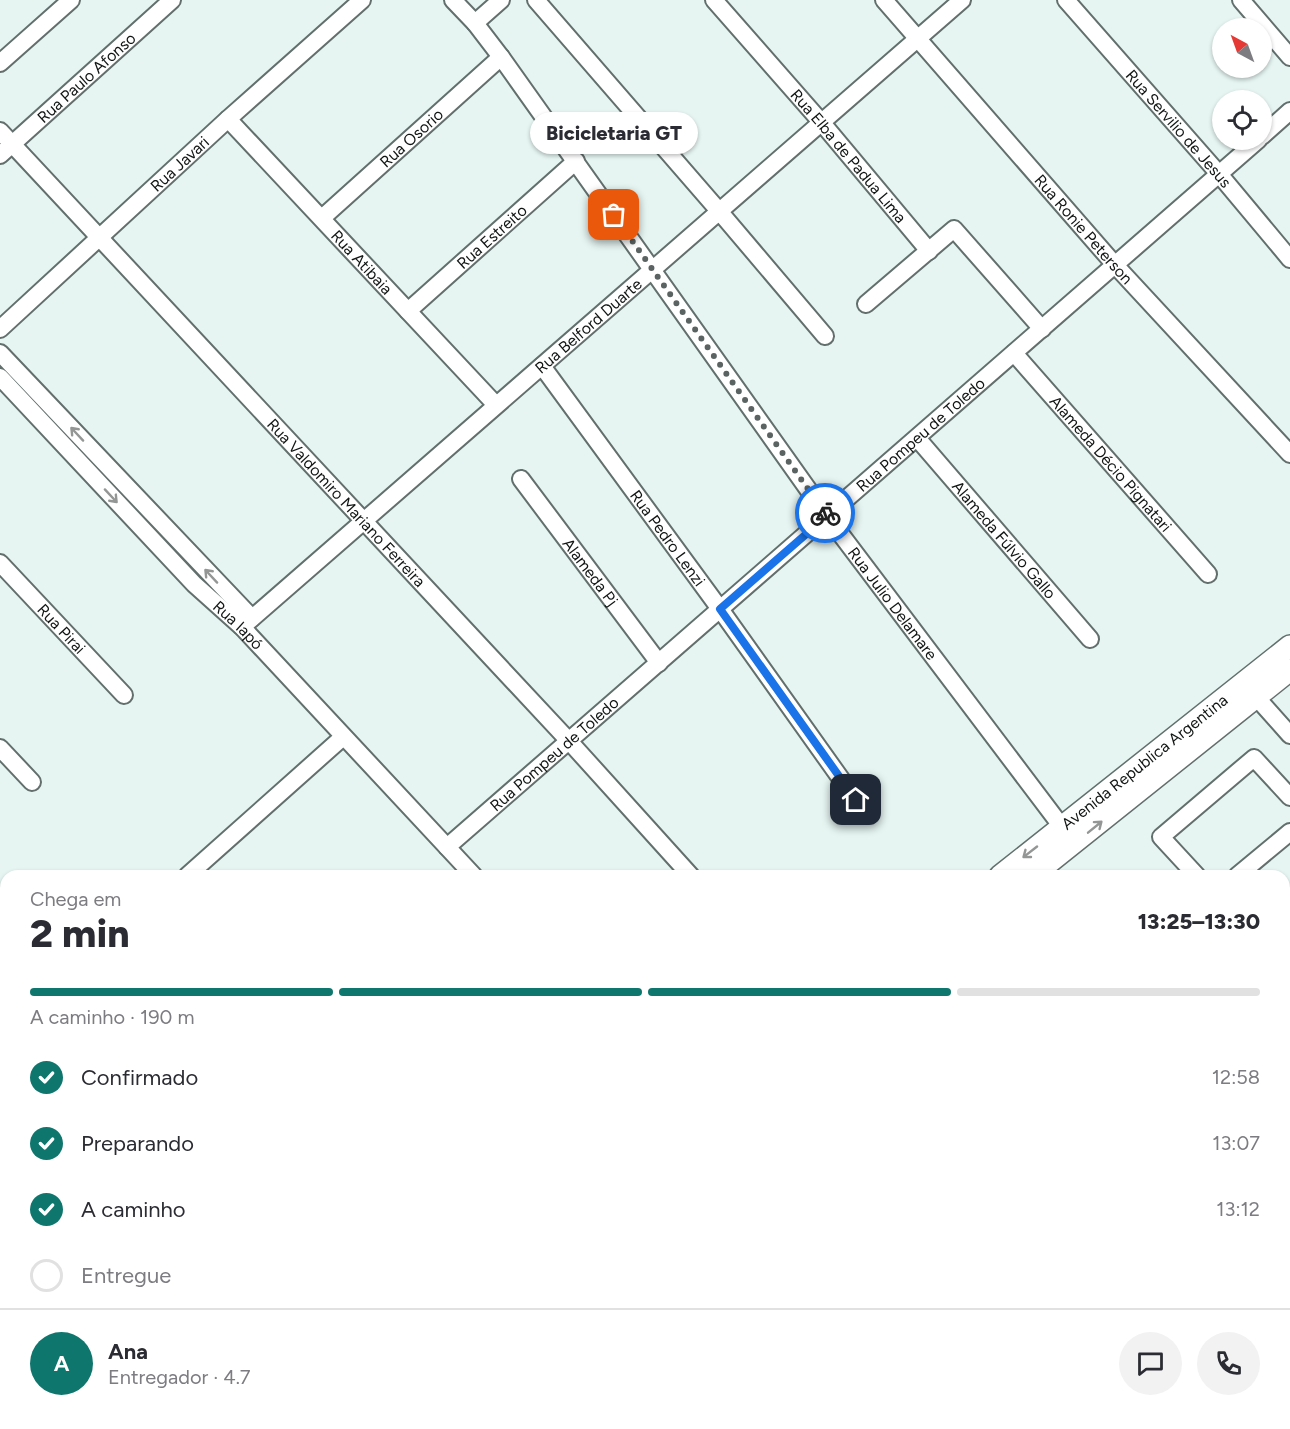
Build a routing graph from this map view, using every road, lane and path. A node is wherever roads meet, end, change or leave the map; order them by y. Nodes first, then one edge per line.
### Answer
1 (71, 0) edge
2 (172, 0) edge
3 (362, 0) edge
4 (453, 0) edge
5 (501, 0) edge
6 (536, 0) edge
7 (714, 0) edge
8 (884, 0) edge
9 (962, 0) edge
10 (1066, 0) edge
11 (1241, 0) edge
12 (475, 23) junction
13 (917, 39) junction
14 (501, 57) junction
15 (1290, 57) edge
16 (0, 63) edge
17 (1290, 111) edge
18 (228, 119) junction
19 (822, 123) junction
20 (1272, 127) edge
21 (0, 130) edge
22 (6, 149) edge
23 (1247, 150) edge
24 (576, 161) junction
25 (1219, 174) junction
26 (719, 211) junction
27 (322, 218) junction
28 (100, 238) junction
29 (929, 251) junction
30 (1290, 259) edge
31 (1114, 265) junction
32 (652, 269) junction
33 (866, 304) dead end
34 (408, 310) junction
35 (0, 329) edge
36 (1042, 329) junction
37 (825, 336) dead end
38 (0, 353) edge
39 (1014, 353) junction
40 (542, 366) junction
41 (0, 377) edge
42 (496, 405) junction
43 (917, 438) junction
44 (1290, 454) edge
45 (521, 479) dead end
46 (827, 516) junction
47 (364, 520) junction
48 (0, 562) edge
49 (1208, 574) dead end
50 (720, 609) junction
51 (247, 623) junction
52 (1090, 639) dead end
53 (1290, 646) edge
54 (659, 663) junction
55 (1290, 670) edge
56 (1250, 690) junction
57 (124, 695) dead end
58 (1290, 735) edge
59 (343, 736) junction
60 (569, 741) junction
61 (0, 748) edge
62 (32, 782) dead end
63 (1290, 797) edge
64 (856, 800) dead end
65 (1290, 832) edge
66 (1068, 835) junction
67 (447, 847) junction
68 (194, 870) edge
69 (468, 870) edge
70 (686, 870) edge
71 (1010, 870) edge
72 (1037, 870) edge
73 (1191, 870) edge
74 (1244, 870) edge

1 - 16 street
2 - 22 street, Rua Paulo Afonso
3 - 18 street, Rua Javari
4 - 12 street, Rua Julio Delamare
5 - 12 street
6 - 26 street
7 - 19 street, Rua Elba de Padua Lima
8 - 13 street, Rua Ronie Peterson
9 - 13 street, Rua Belford Duarte
10 - 25 street, Rua Servilio de Jesus
11 - 15 street
12 - 14 street, Rua Julio Delamare
13 - 19 street, Rua Belford Duarte
13 - 31 street, Rua Ronie Peterson
14 - 24 street, Rua Julio Delamare
14 - 27 street, Rua Osorio
17 - 20 street
18 - 27 street, Rua Atibaia
18 - 28 street, Rua Javari
19 - 26 street, Rua Belford Duarte
19 - 29 street, Rua Elba de Padua Lima
21 - 22 street, Rua Valdomiro Mariano Ferreira
22 - 28 street, Rua Valdomiro Mariano Ferreira
23 - 25 street, Rua Pompeu de Toledo
24 - 32 street, Rua Julio Delamare
24 - 34 street, Rua Estreito
25 - 30 street, Rua Servilio de Jesus
25 - 31 street, Rua Pompeu de Toledo
26 - 32 street, Rua Belford Duarte
26 - 37 street
27 - 34 street, Rua Atibaia
28 - 35 street, Rua Javari
28 - 47 street, Rua Valdomiro Mariano Ferreira
29 - 33 street
29 - 36 street
31 - 36 street, Rua Pompeu de Toledo
31 - 44 street, Rua Ronie Peterson
32 - 40 street, Rua Belford Duarte
32 - 46 street, Rua Julio Delamare
34 - 42 street, Rua Atibaia
36 - 39 street, Rua Pompeu de Toledo
51 -> 38 street, Rua Iapó
39 - 43 street, Rua Pompeu de Toledo
39 - 49 street, Alameda Décio Pignatari
40 - 42 street, Rua Belford Duarte
40 - 50 street, Rua Pedro Lenzi
41 -> 51 street, Rua Iapó
42 - 47 street, Rua Belford Duarte
43 - 46 street, Rua Pompeu de Toledo
43 - 52 street, Alameda Fúlvio Gallo
45 - 54 street, Alameda Pj
46 - 50 street, Rua Pompeu de Toledo
46 - 66 street, Rua Julio Delamare
47 - 51 street, Rua Belford Duarte
47 - 60 street, Rua Valdomiro Mariano Ferreira
48 - 57 street, Rua Pirai
50 - 54 street, Rua Pompeu de Toledo
50 - 64 street, Rua Pedro Lenzi
51 - 59 street, Rua Iapó
53 - 56 main road, Avenida Republica Argentina
54 - 60 street, Rua Pompeu de Toledo
55 - 56 main road, Avenida Republica Argentina
56 - 58 street
56 - 66 main road, Avenida Republica Argentina
59 - 67 street, Rua Iapó
59 - 68 street
60 - 67 street, Rua Pompeu de Toledo
60 - 70 street, Rua Valdomiro Mariano Ferreira
61 - 62 street
63 - 73 street
65 - 74 street
66 -> 71 main road, Avenida Republica Argentina
66 - 72 main road, Avenida Republica Argentina
67 - 69 street, Rua Iapó

